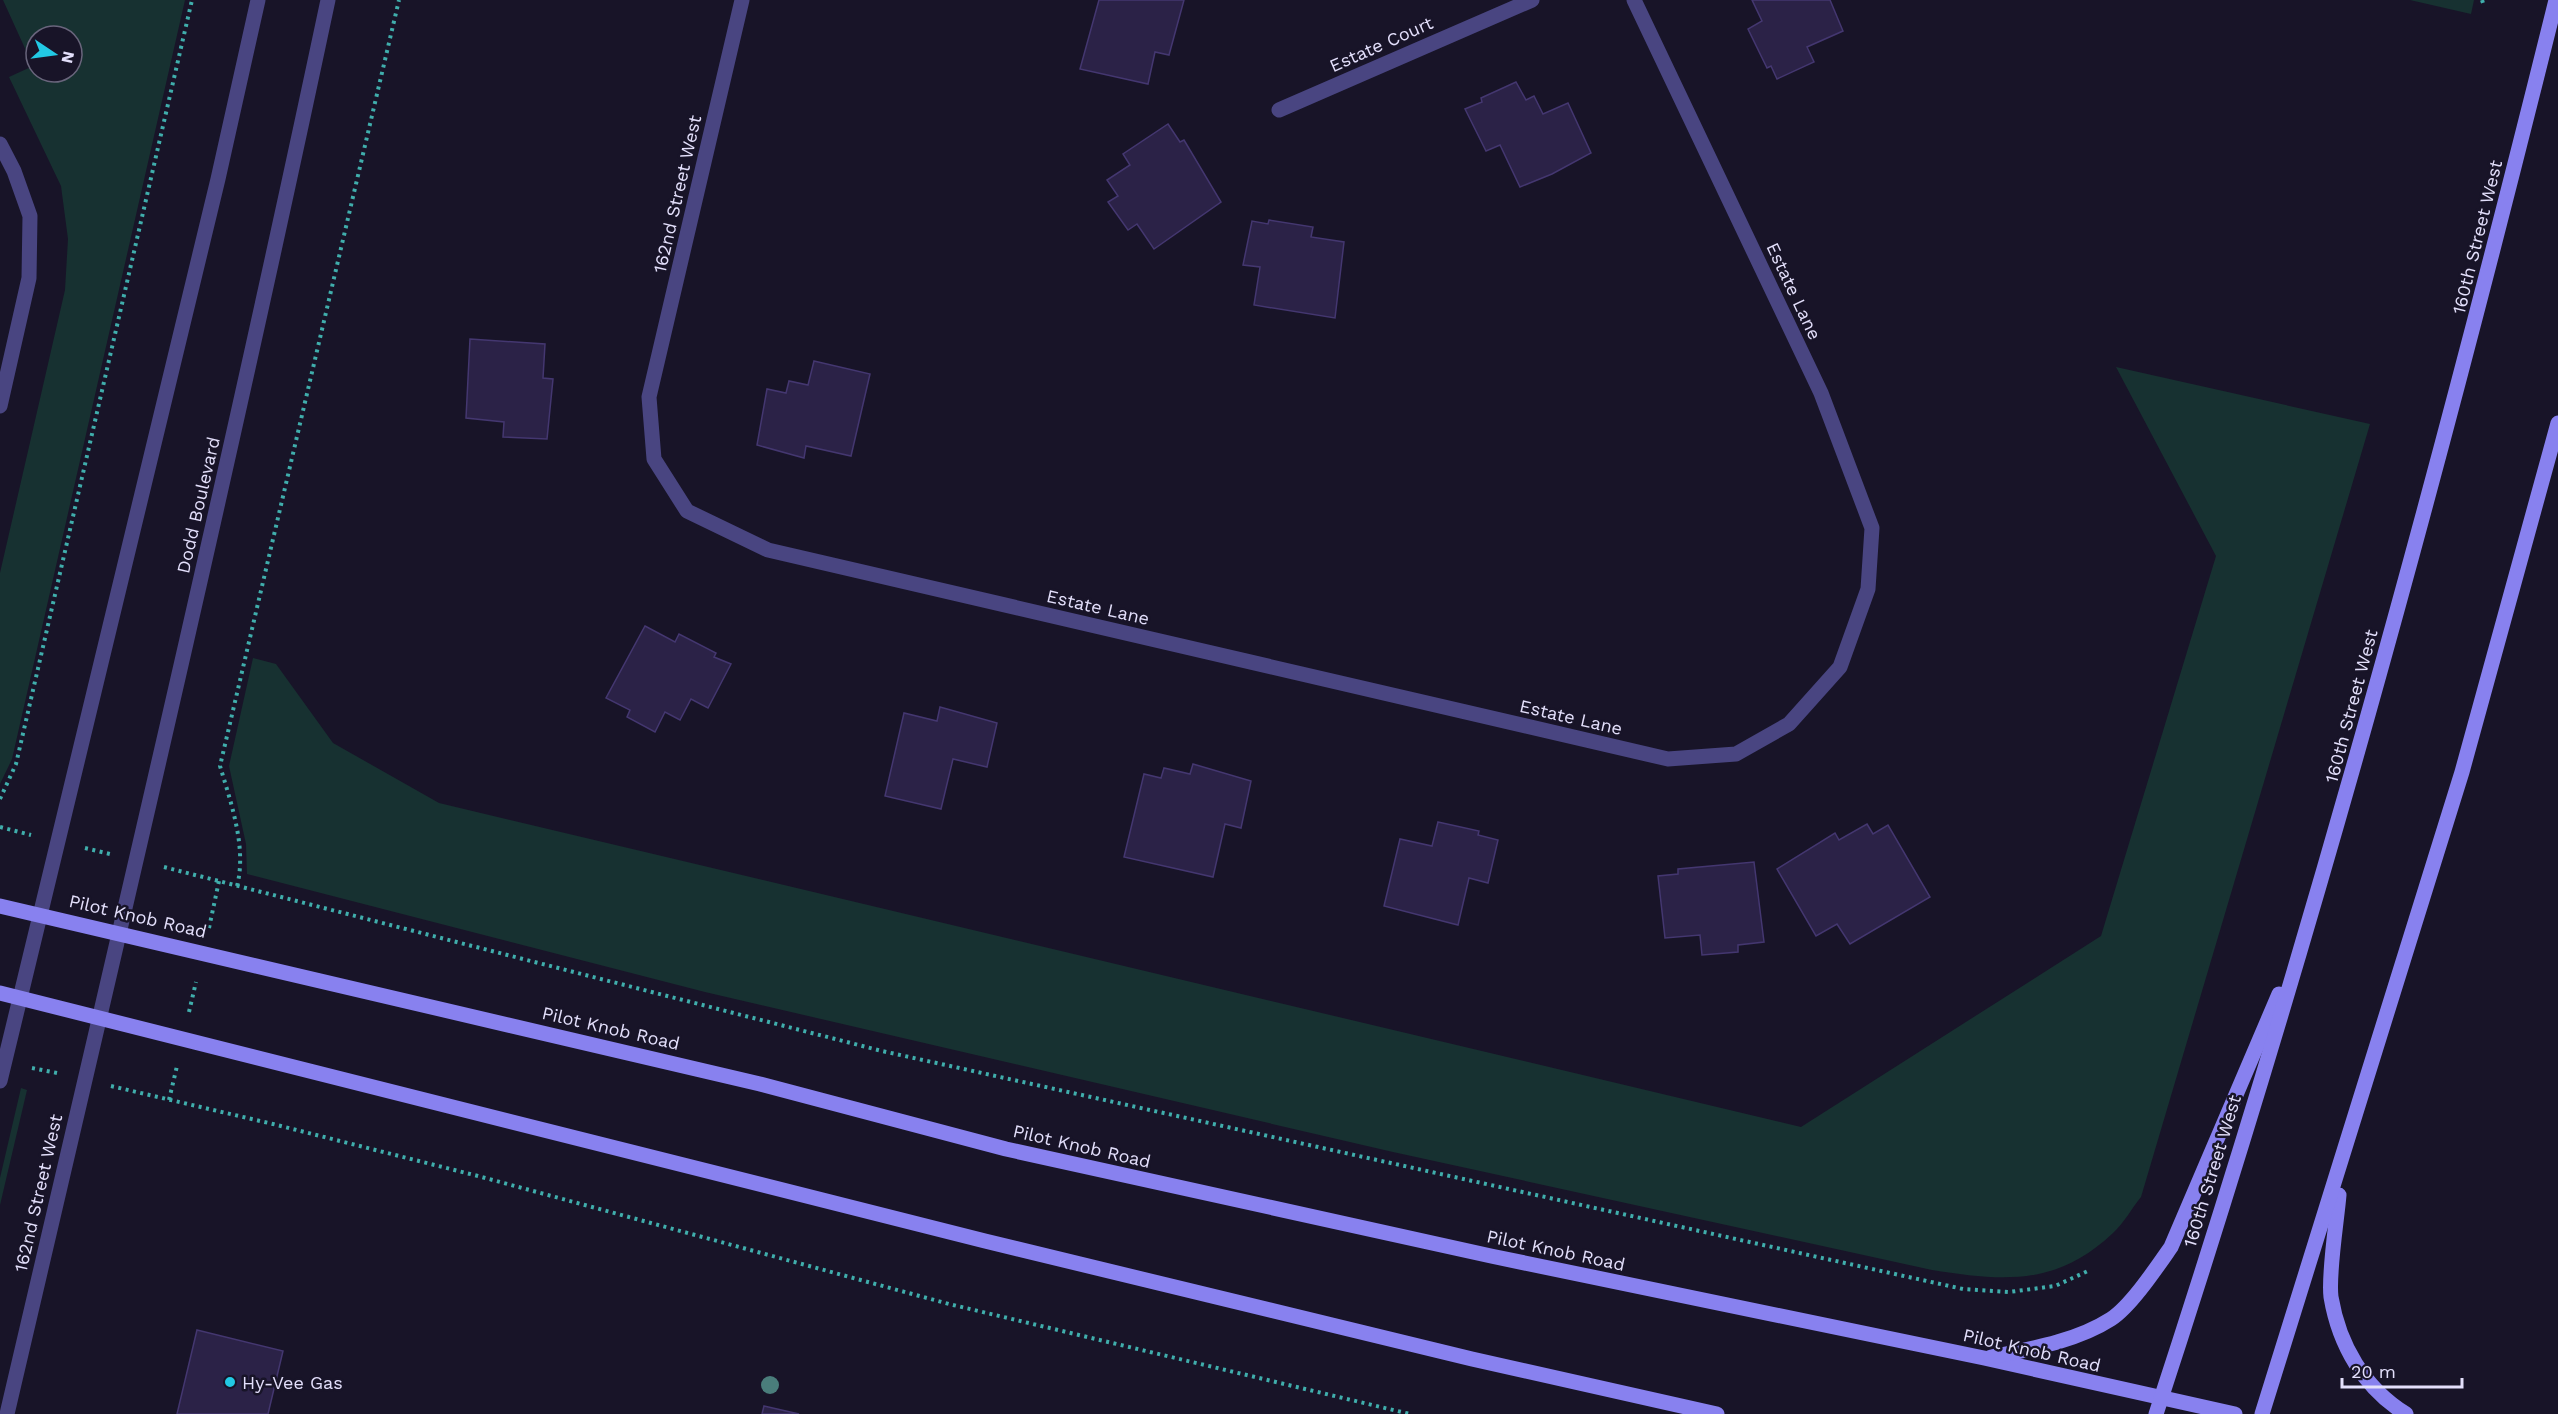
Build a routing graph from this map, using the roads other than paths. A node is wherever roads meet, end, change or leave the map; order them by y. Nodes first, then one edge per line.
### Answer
1 (258, 0) edge
2 (328, 0) edge
3 (742, 0) edge
4 (1532, 0) edge
5 (1634, 0) edge
6 (2556, 0) edge
7 (1279, 110) dead end
8 (0, 144) edge
9 (650, 397) joint
10 (0, 406) edge
11 (2558, 423) edge
12 (0, 906) edge
13 (40, 914) junction
14 (2312, 917) junction
15 (120, 932) junction
16 (0, 993) edge
17 (20, 997) junction
18 (100, 1016) junction
19 (0, 1081) edge
20 (2341, 1167) junction
21 (1984, 1358) junction
22 (2159, 1407) edge
23 (1713, 1413) edge
24 (7, 1414) edge
25 (2235, 1414) edge
26 (2262, 1414) edge
27 (2406, 1414) edge

1 - 13 street
2 - 15 street, Dodd Boulevard
3 - 9 street, 162nd Street West
4 - 7 street, Estate Court
5 - 9 street, Estate Lane
6 - 14 main road, 160th Street West
8 - 10 street
11 - 20 main road
12 - 13 main road, Pilot Knob Road
13 - 15 main road, Pilot Knob Road
13 - 17 street
14 - 21 main road
14 - 22 main road, 160th Street West
15 - 18 street, Dodd Boulevard
15 - 21 main road, Pilot Knob Road
16 - 17 main road
17 - 18 main road
17 - 19 street
18 - 23 main road
18 - 24 street, 162nd Street West
20 - 26 main road
20 - 27 main road
21 - 22 main road, Pilot Knob Road
22 - 25 main road, Pilot Knob Road

